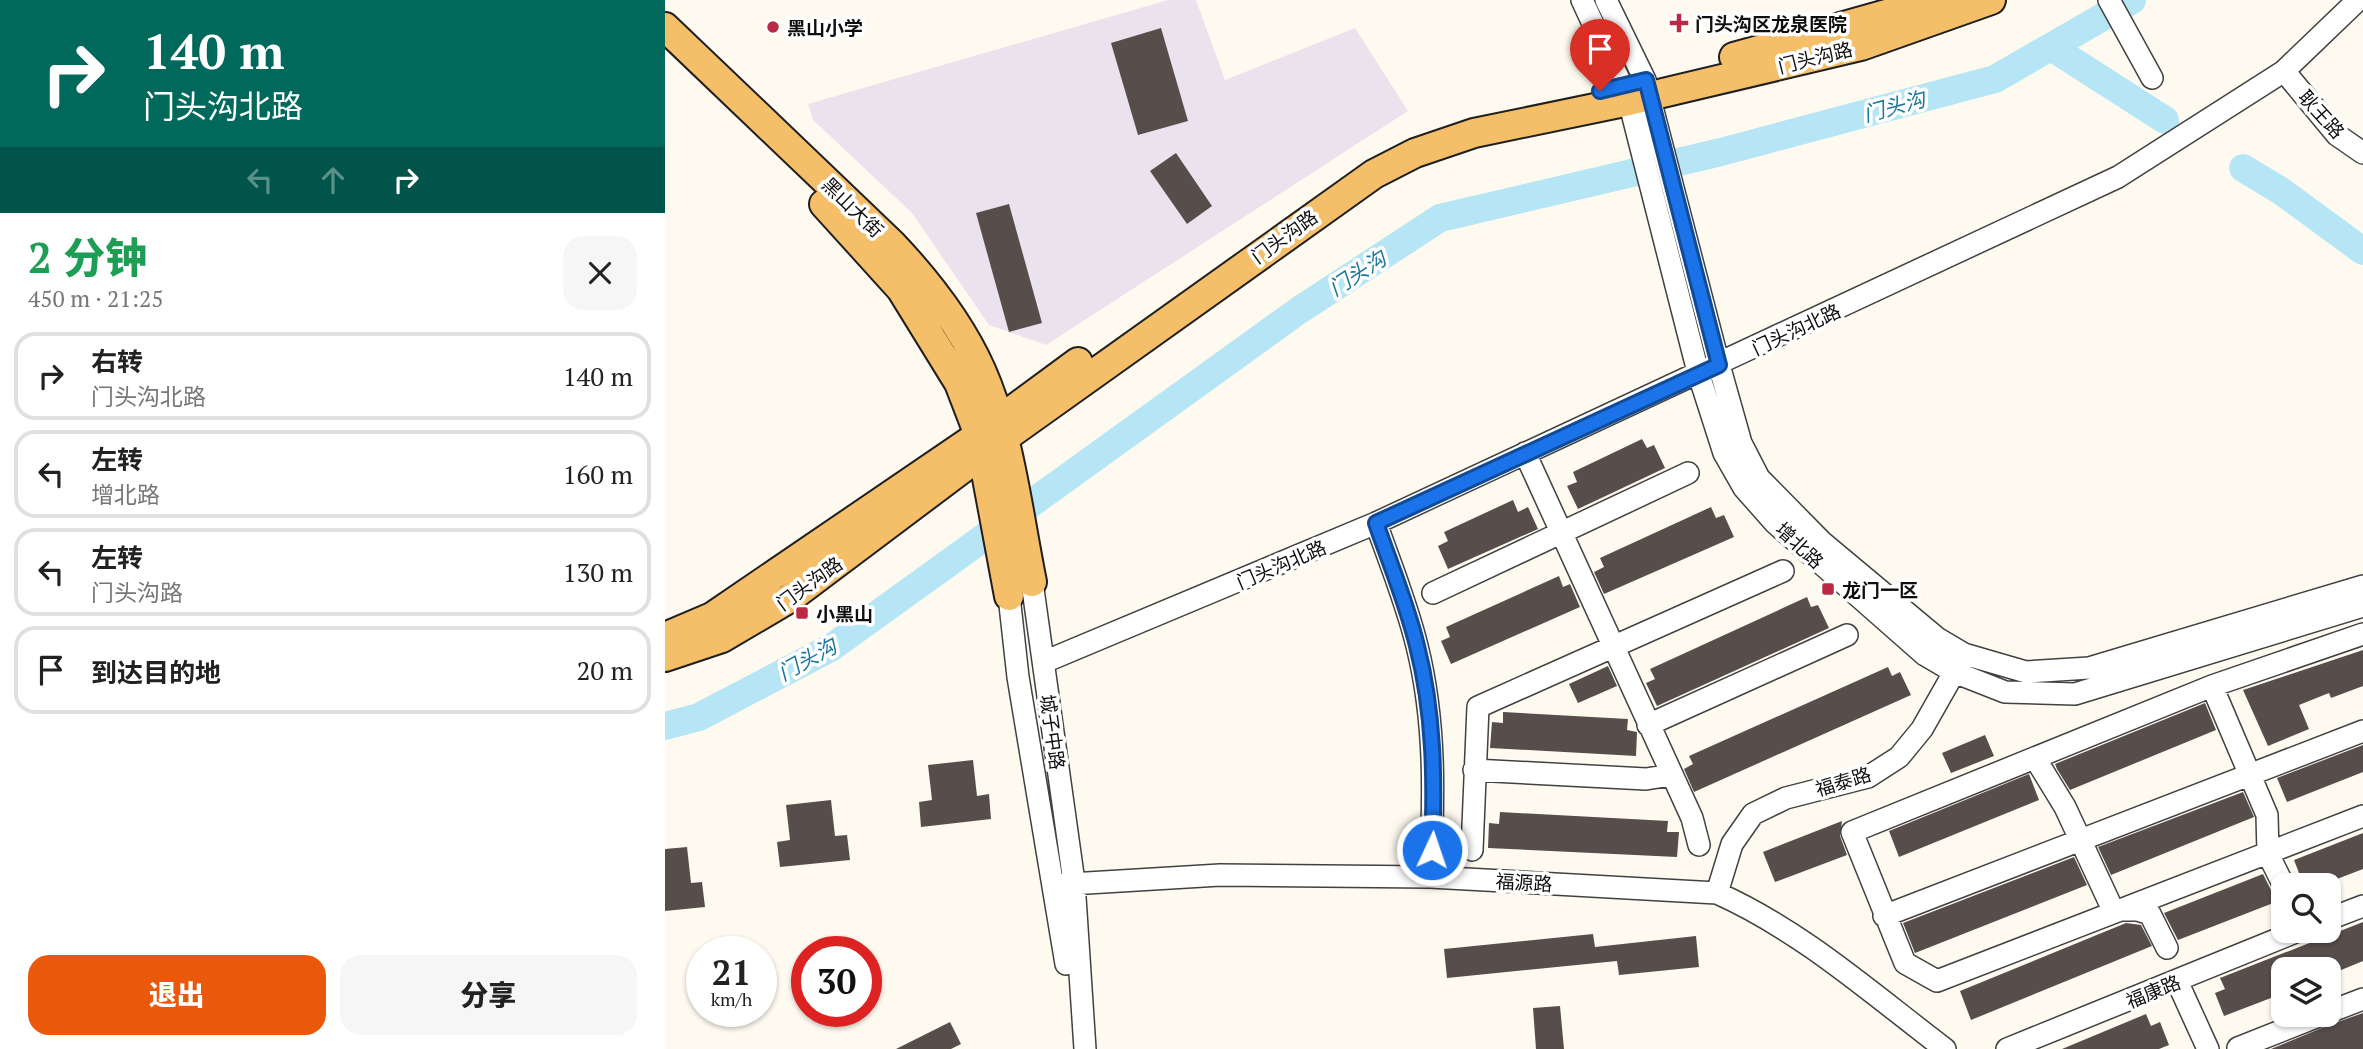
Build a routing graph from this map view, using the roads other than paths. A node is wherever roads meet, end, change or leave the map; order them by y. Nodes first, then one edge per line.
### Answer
1 (1583, 0) edge
2 (1606, 0) edge
3 (1936, 0) edge
4 (1990, 0) edge
5 (2109, 0) edge
6 (2358, 0) edge
7 (665, 27) edge
8 (665, 53) edge
9 (2147, 69) dead end
10 (2284, 71) junction
11 (1637, 91) junction
12 (2363, 153) edge
13 (1671, 223) junction
14 (1719, 365) junction
15 (1698, 372) junction
16 (990, 436) junction
17 (1525, 453) junction
18 (1688, 473) dead end
19 (1376, 523) junction
20 (1560, 534) junction
21 (1783, 571) dead end
22 (2363, 586) edge
23 (1021, 589) junction
24 (1433, 593) dead end
25 (2363, 606) edge
26 (2363, 634) edge
27 (1847, 635) dead end
28 (665, 636) edge
29 (1612, 647) junction
30 (665, 657) edge
31 (1044, 662) junction
32 (1959, 663) junction
33 (2212, 686) junction
34 (1648, 724) junction
35 (2363, 732) edge
36 (2035, 758) junction
37 (1474, 770) junction
38 (1671, 775) junction
39 (2251, 776) junction
40 (2363, 816) edge
41 (2080, 842) junction
42 (1699, 845) dead end
43 (1472, 850) dead end
44 (2268, 854) junction
45 (2278, 873) edge
46 (1430, 877) junction
47 (1064, 883) junction
48 (1717, 893) junction
49 (2363, 906) edge
50 (2113, 910) junction
51 (2341, 914) edge
52 (1884, 916) junction
53 (2271, 942) edge
54 (2168, 948) dead end
55 (2177, 981) junction
56 (2363, 999) edge
57 (2341, 1007) edge
58 (2290, 1027) edge
59 (2237, 1048) edge
60 (1073, 1049) edge
61 (1085, 1049) edge
62 (1945, 1049) edge
63 (2007, 1049) edge
64 (2208, 1049) edge

1 - 11 street
2 - 11 street
3 - 11 main road, 门头沟路
4 - 11 main road, 门头沟路
5 - 9 street
6 - 10 street, 门头沟北路
7 - 16 main road, 黑山大街
8 - 16 main road, 黑山大街
10 - 12 street, 耿王路
10 - 14 street, 门头沟北路
11 - 13 street, 增北路
11 - 13 street, 增北路
11 - 16 main road, 门头沟路
13 - 14 street, 增北路
13 - 15 street, 增北路
14 - 15 street, 门头沟北路
14 - 32 street, 增北路
15 - 17 street, 门头沟北路
15 - 32 street, 增北路
16 - 23 main road, 城子中路
16 - 23 main road
16 - 28 main road, 门头沟路
16 - 30 main road, 门头沟路
17 - 19 street, 门头沟北路
17 - 20 street
18 - 20 street
19 - 31 street, 门头沟北路
19 - 46 street
20 - 24 street
20 - 29 street
21 - 29 street
22 - 32 street, 增北路
23 - 31 street, 城子中路
23 - 47 street, 城子中路
25 - 32 street, 增北路
26 - 33 street
27 - 34 street
29 - 34 street
29 - 37 street
31 - 47 street, 城子中路
32 - 48 street, 福泰路
33 - 36 street
33 - 39 street
34 - 38 street
35 - 39 street
36 - 41 street
36 - 52 street
37 - 38 street
37 - 43 street
38 - 42 street
39 - 41 street
39 - 44 street
40 - 44 street
41 - 50 street
41 - 52 street
44 - 45 street
44 - 50 street
46 - 47 street, 福源路
46 - 48 street, 福源路
47 - 60 street, 城子中路
47 - 61 street, 城子中路
48 - 62 street, 福源路
49 - 51 street
50 - 52 street
50 - 54 street
53 - 55 street, 福康路
55 - 63 street, 福康路
55 - 64 street
56 - 57 street
58 - 59 street

